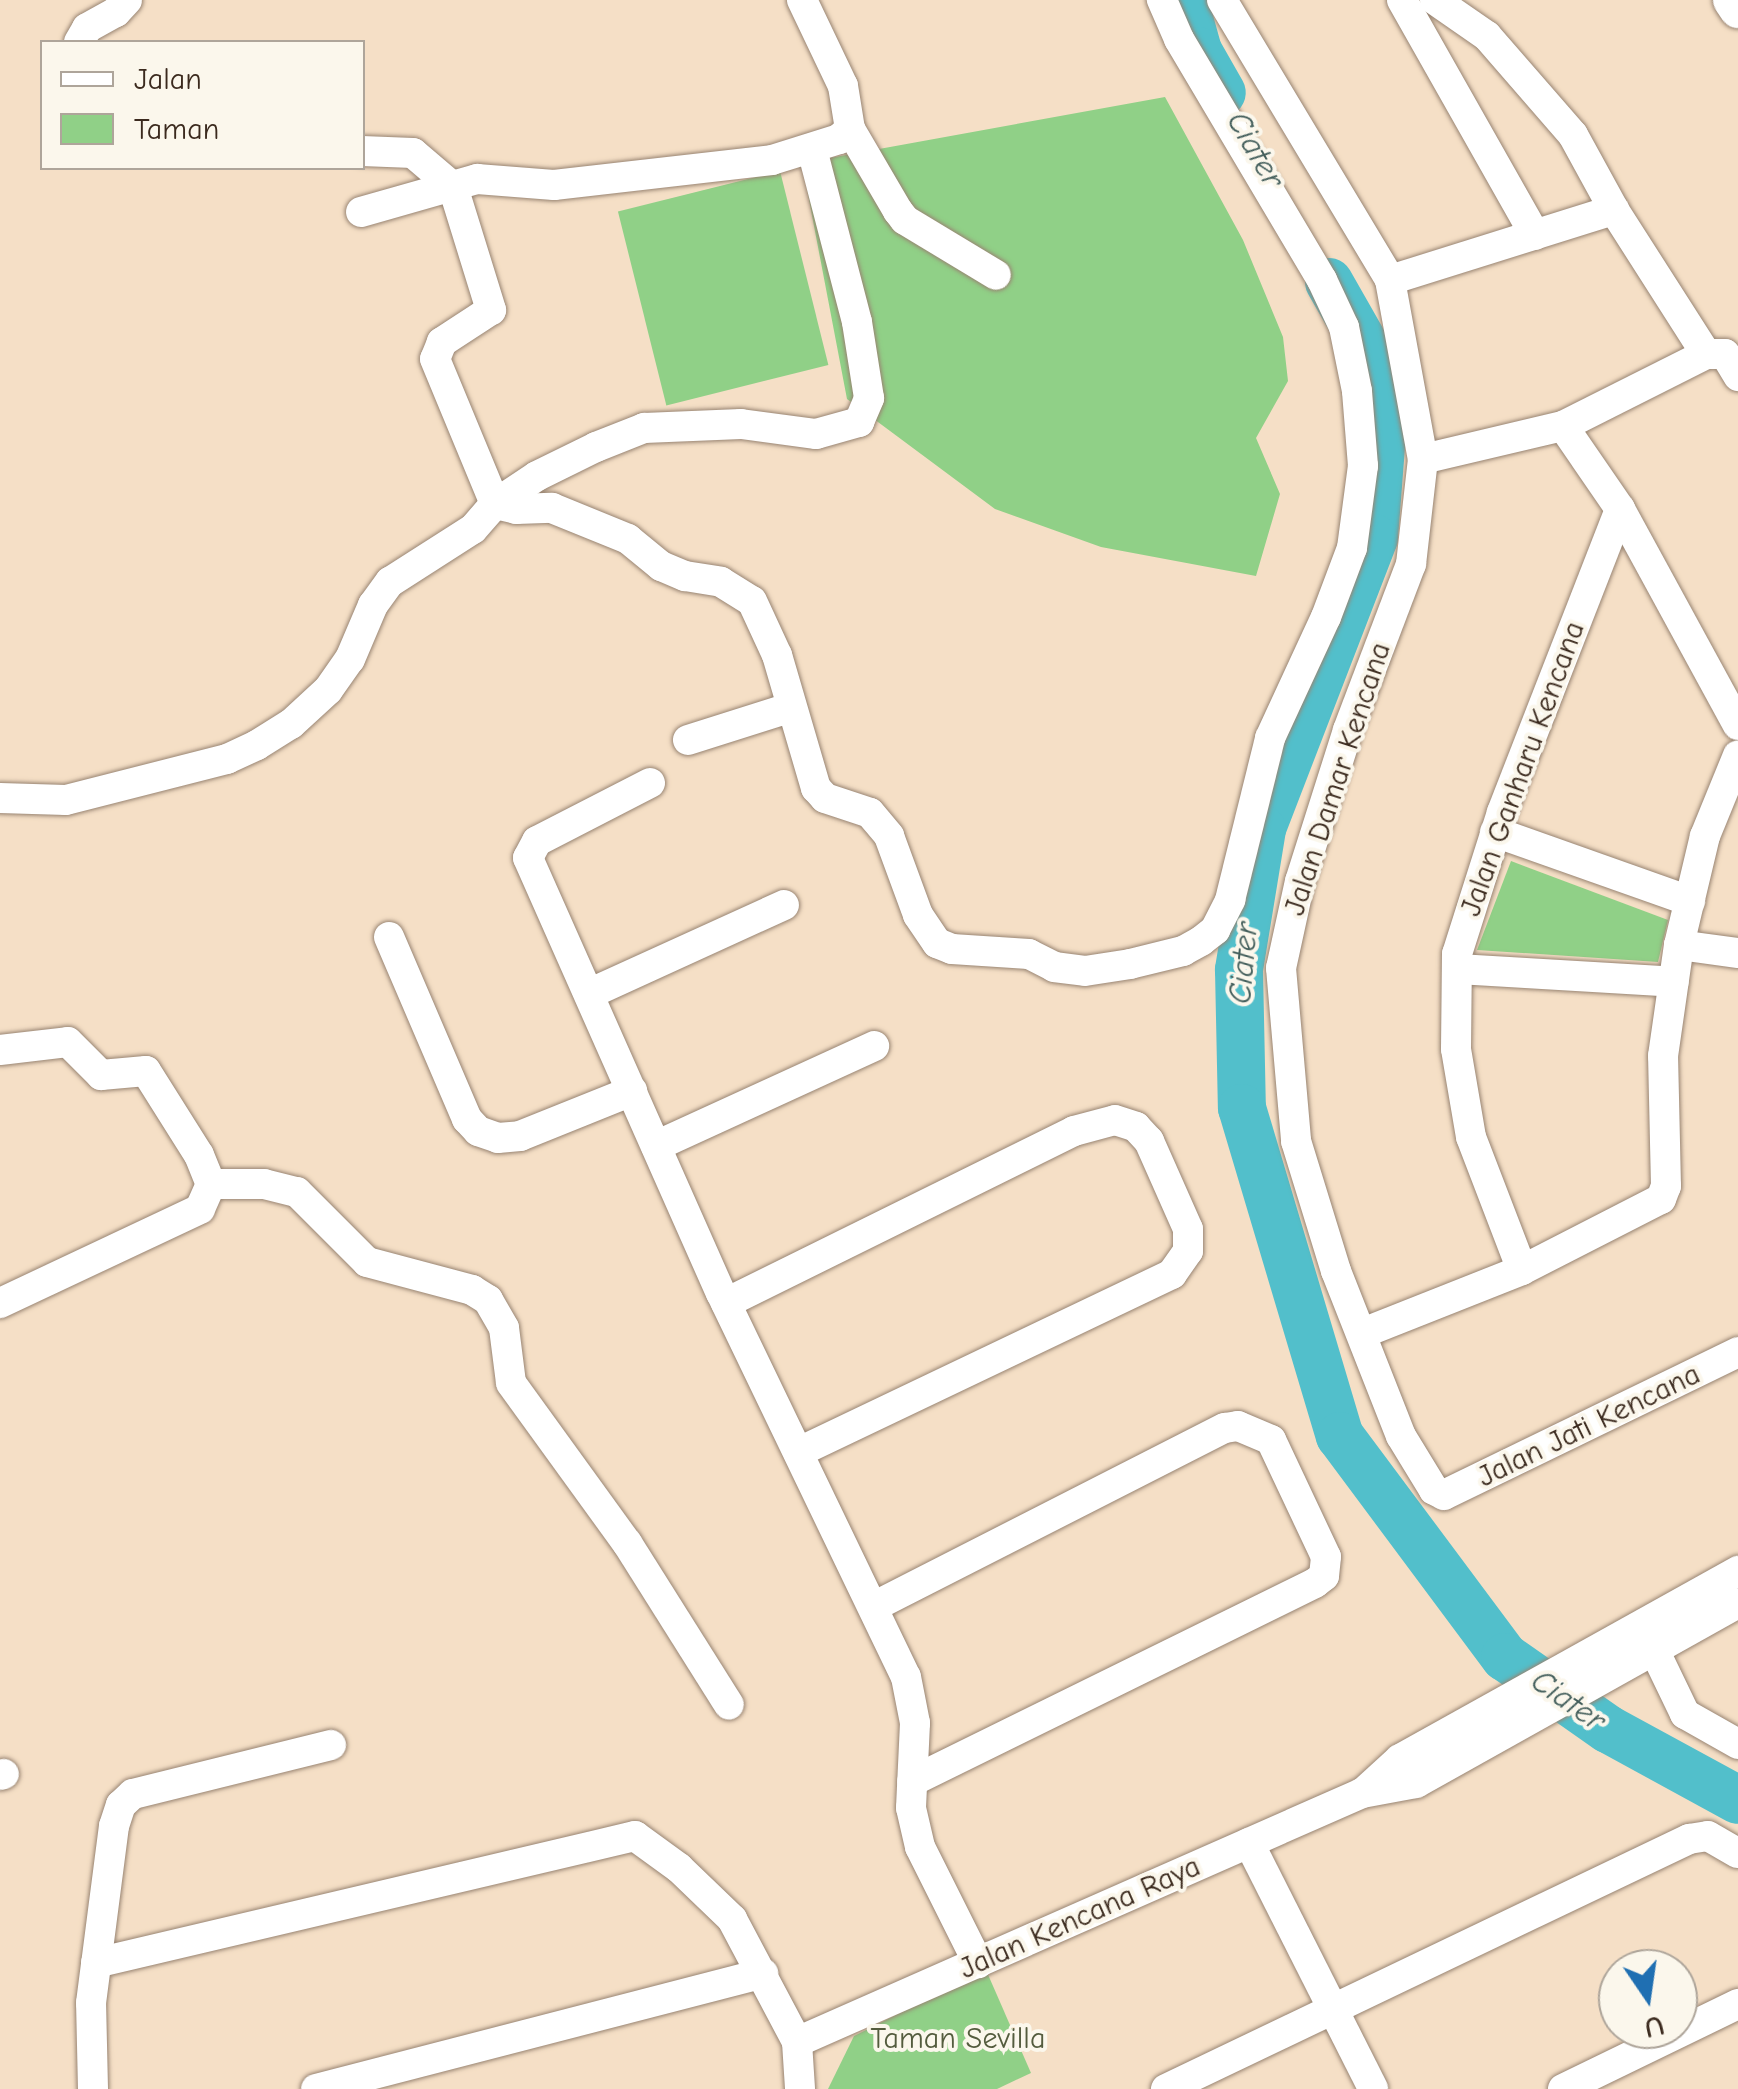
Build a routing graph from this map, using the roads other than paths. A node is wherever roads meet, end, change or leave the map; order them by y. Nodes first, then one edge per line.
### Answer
1 (127, 0) edge
2 (802, 0) edge
3 (1162, 0) edge
4 (1222, 0) edge
5 (1402, 0) edge
6 (1435, 0) edge
7 (1732, 0) edge
8 (1738, 9) edge
9 (80, 40) edge
10 (850, 129) junction
11 (812, 150) junction
12 (365, 151) edge
13 (453, 187) junction
14 (1614, 210) junction
15 (360, 212) dead end
16 (1535, 235) junction
17 (996, 275) dead end
18 (1390, 280) junction
19 (1723, 361) edge
20 (1564, 426) junction
21 (1423, 459) junction
22 (495, 504) junction
23 (1620, 509) junction
24 (789, 708) junction
25 (1738, 725) edge
26 (688, 740) dead end
27 (1738, 755) edge
28 (650, 784) dead end
29 (0, 798) edge
30 (1495, 832) junction
31 (1690, 901) junction
32 (784, 905) dead end
33 (389, 937) dead end
34 (1679, 944) junction
35 (1738, 953) edge
36 (1458, 969) junction
37 (1674, 982) junction
38 (591, 993) junction
39 (874, 1046) dead end
40 (0, 1050) edge
41 (632, 1091) junction
42 (656, 1146) junction
43 (211, 1184) junction
44 (1522, 1270) junction
45 (0, 1303) edge
46 (726, 1303) junction
47 (1363, 1333) junction
48 (1738, 1352) edge
49 (798, 1452) junction
50 (1439, 1493) joint
51 (1738, 1572) edge
52 (1738, 1603) edge
53 (872, 1607) junction
54 (1648, 1637) junction
55 (729, 1704) dead end
56 (1738, 1744) edge
57 (332, 1745) dead end
58 (912, 1781) junction
59 (1249, 1842) junction
60 (1738, 1853) edge
61 (96, 1963) junction
62 (978, 1964) junction
63 (763, 1974) junction
64 (1738, 2004) edge
65 (1334, 2007) junction
66 (798, 2042) junction
67 (92, 2089) edge
68 (316, 2089) edge
69 (800, 2089) edge
70 (1166, 2089) edge
71 (1372, 2089) edge
72 (1564, 2089) edge

1 - 9 street
2 - 10 street
3 - 24 street
4 - 18 street
5 - 16 street
6 - 14 street
7 - 8 street
10 - 11 street
10 - 17 street
11 - 13 street
11 - 22 street
12 - 13 street
13 - 15 street
13 - 22 street
14 - 16 street
14 - 19 street
16 - 18 street
18 - 21 street, Jalan Damar Kencana
19 - 20 street
20 - 21 street
20 - 23 street
21 - 47 street, Jalan Damar Kencana
22 - 24 street
22 - 29 street
23 - 25 street
23 - 30 street, Jalan Ganharu Kencana
24 - 26 street
27 - 31 street
28 - 38 street
30 - 31 street
30 - 36 street, Jalan Ganharu Kencana
31 - 34 street
32 - 38 street
33 - 41 street
34 - 35 street
34 - 37 street
36 - 37 street
36 - 44 street, Jalan Ganharu Kencana
37 - 44 street
38 - 41 street
39 - 42 street
40 - 43 street
41 - 42 street
42 - 46 street
43 - 45 street
43 - 55 street
44 - 47 street
46 - 49 street
46 - 49 street
47 - 50 street, Jalan Damar Kencana
48 - 50 street, Jalan Jati Kencana
49 - 53 street
51 - 54 street, Jalan Kencana Raya
52 - 54 street, Jalan Kencana Raya
53 - 58 street
53 - 58 street
54 - 56 street
54 - 59 street, Jalan Kencana Raya
57 - 61 street
58 - 62 street
59 - 62 street, Jalan Kencana Raya
59 - 65 street
60 - 65 street
61 - 63 street
61 - 67 street
62 - 66 street, Jalan Kencana Raya
63 - 66 street
63 - 68 street
64 - 72 street
65 - 70 street
65 - 71 street
66 - 69 street

